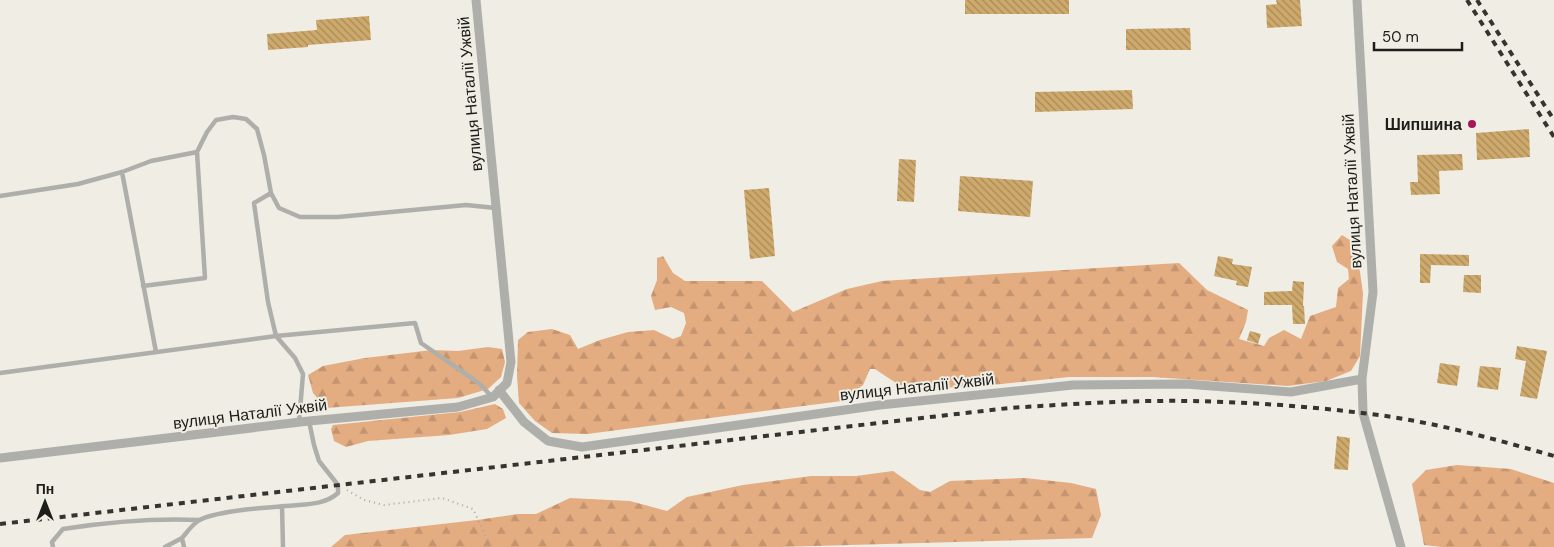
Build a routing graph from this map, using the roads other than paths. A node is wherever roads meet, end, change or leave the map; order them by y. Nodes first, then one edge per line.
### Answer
1 (476, 0) edge
2 (1357, 0) edge
3 (197, 152) junction
4 (122, 172) junction
5 (271, 193) junction
6 (0, 196) edge
7 (496, 208) junction
8 (143, 286) junction
9 (276, 336) junction
10 (156, 352) junction
11 (0, 373) edge
12 (1362, 379) junction
13 (496, 394) junction
14 (309, 421) junction
15 (299, 423) junction
16 (0, 458) edge
17 (282, 506) junction
18 (199, 520) junction
19 (182, 538) junction
20 (53, 547) edge
21 (165, 547) edge
22 (184, 547) edge
23 (283, 547) edge
24 (1401, 547) edge

1 - 7 street, вулиця Наталії Ужвій
2 - 12 street, вулиця Наталії Ужвій
3 - 4 lane
3 - 5 lane
3 - 8 lane
4 - 6 lane
4 - 8 lane
5 - 7 lane
5 - 9 lane
7 - 13 street, вулиця Наталії Ужвій
8 - 10 lane
9 - 10 lane
9 - 13 lane
9 - 15 lane
10 - 11 lane
12 - 13 street, вулиця Наталії Ужвій
12 - 24 street, вулиця Наталії Ужвій
13 - 14 street, вулиця Наталії Ужвій
14 - 15 street, вулиця Наталії Ужвій
14 - 17 lane
15 - 16 street, вулиця Наталії Ужвій
17 - 18 lane
17 - 23 lane
18 - 19 lane
18 - 20 lane
19 - 21 lane
19 - 22 lane

